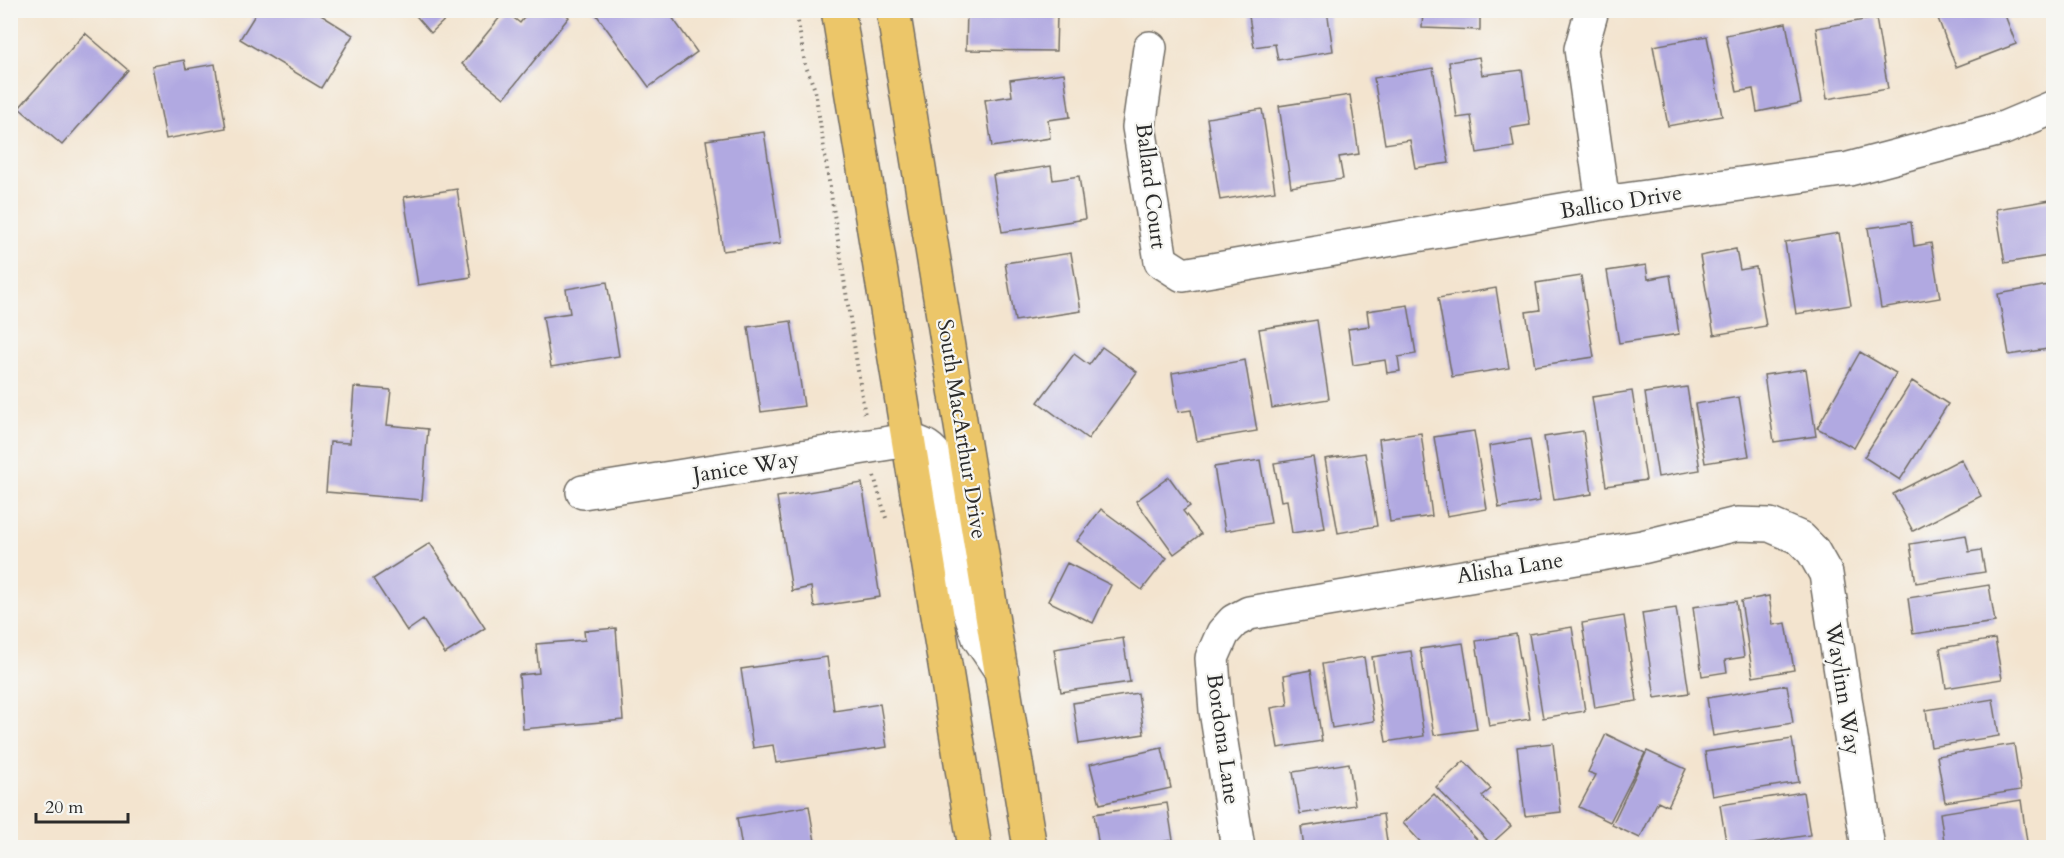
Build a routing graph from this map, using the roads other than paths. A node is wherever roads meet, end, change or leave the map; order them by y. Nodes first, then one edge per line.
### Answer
1 (838, 10) edge
2 (893, 10) edge
3 (1592, 10) edge
4 (1150, 48) dead end
5 (2054, 107) edge
6 (1603, 203) junction
7 (1183, 275) joint
8 (909, 440) junction
9 (583, 492) dead end
10 (1800, 538) joint
11 (1223, 633) joint
12 (1002, 672) junction
13 (975, 848) edge
14 (1030, 848) edge
15 (1238, 848) edge
16 (1868, 848) edge

1 - 8 main road
2 - 12 main road, South MacArthur Drive
3 - 6 street
4 - 7 street, Ballard Court
5 - 6 street, Ballico Drive
6 - 7 street, Ballico Drive
8 - 9 street, Janice Way
8 - 12 street
8 - 13 main road
10 - 11 street, Alisha Lane
10 - 16 street, Waylinn Way
11 - 15 street, Bordona Lane
12 - 14 main road, South MacArthur Drive

